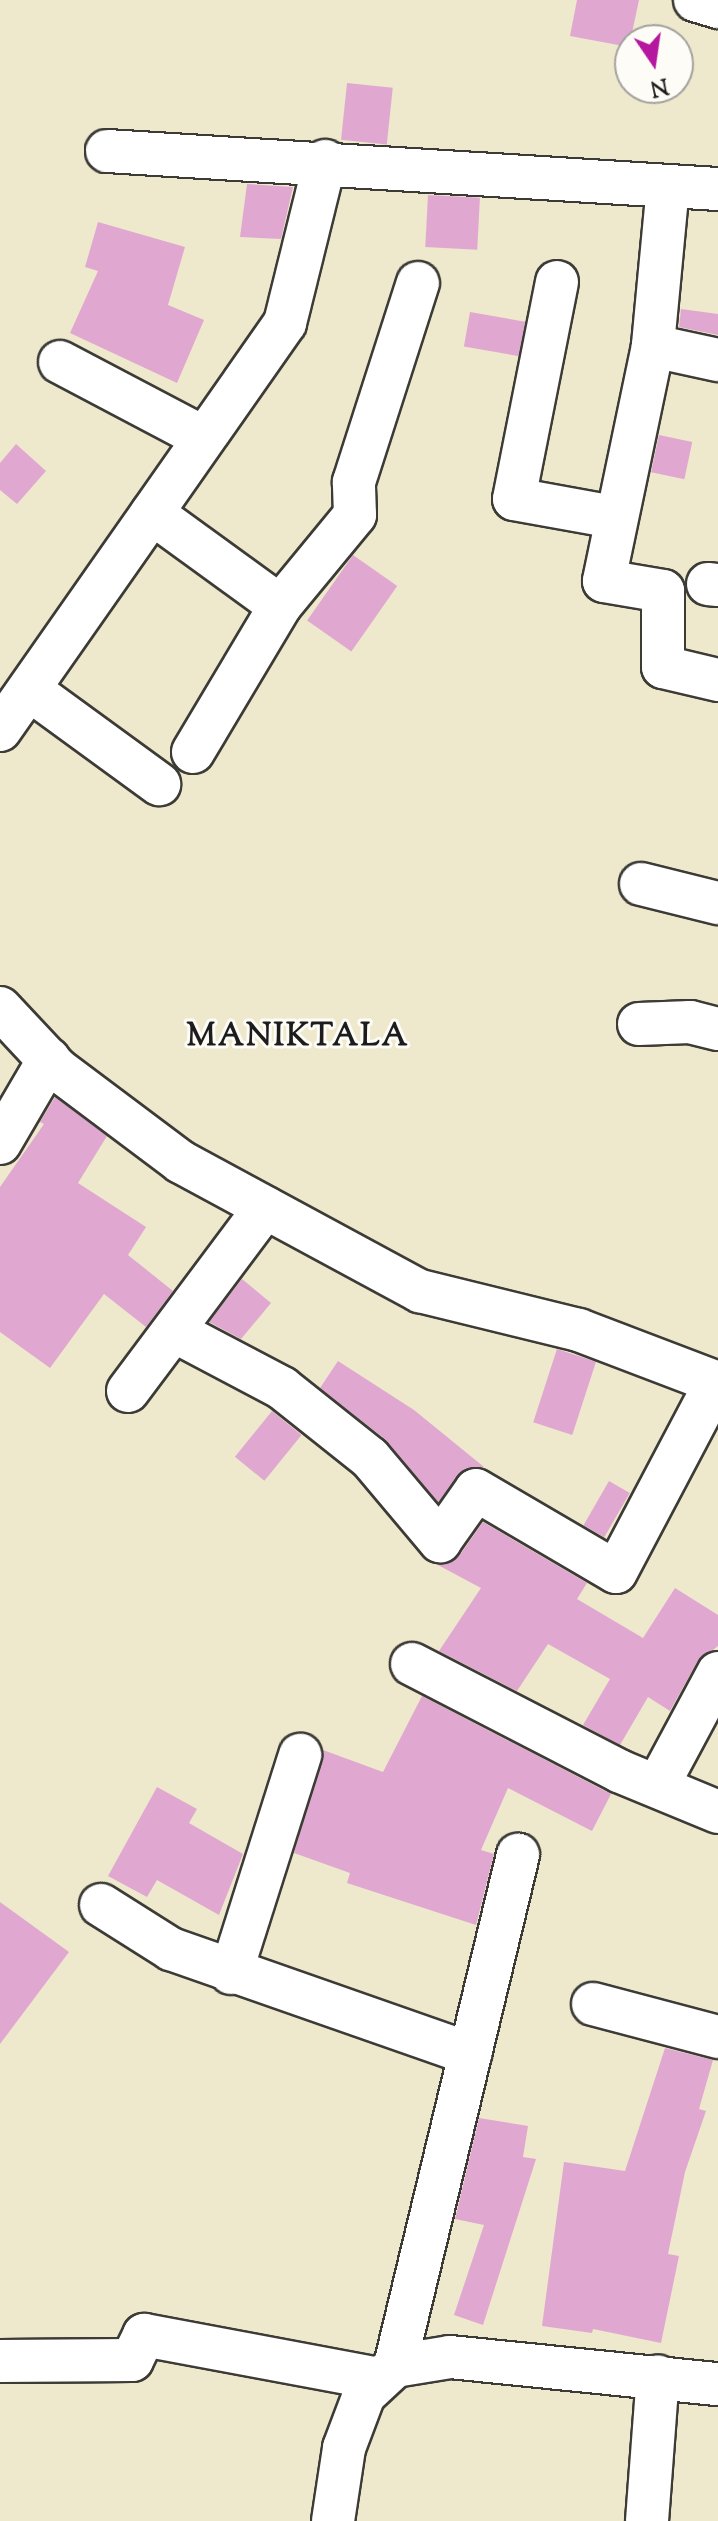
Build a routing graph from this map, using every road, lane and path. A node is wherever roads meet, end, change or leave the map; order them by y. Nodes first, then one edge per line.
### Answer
1 (695, 0) edge
2 (718, 7) edge
3 (107, 151) dead end
4 (325, 161) junction
5 (668, 186) junction
6 (718, 189) edge
7 (557, 282) dead end
8 (418, 283) dead end
9 (653, 346) junction
10 (718, 360) edge
11 (60, 362) dead end
12 (202, 437) junction
13 (152, 513) junction
14 (614, 517) junction
15 (280, 606) junction
16 (718, 680) edge
17 (30, 690) junction
18 (0, 730) edge
19 (193, 752) dead end
20 (159, 784) dead end
21 (641, 884) dead end
22 (718, 903) edge
23 (0, 1008) edge
24 (639, 1024) dead end
25 (718, 1029) edge
26 (49, 1059) junction
27 (0, 1143) edge
28 (265, 1208) junction
29 (174, 1331) junction
30 (717, 1382) edge
31 (128, 1391) dead end
32 (412, 1664) dead end
33 (718, 1673) edge
34 (300, 1755) dead end
35 (658, 1785) junction
36 (718, 1812) edge
37 (518, 1855) dead end
38 (101, 1905) dead end
39 (231, 1973) junction
40 (593, 2004) dead end
41 (718, 2037) edge
42 (470, 2054) junction
43 (0, 2361) edge
44 (388, 2373) junction
45 (658, 2376) junction
46 (718, 2384) edge
47 (333, 2521) edge
48 (647, 2521) edge

1 - 2 street
3 - 4 street
4 - 5 street
4 - 12 street
5 - 6 street
5 - 9 street
7 - 14 street
8 - 15 street
9 - 10 street
9 - 14 street
11 - 12 street
12 - 13 street
13 - 15 street
13 - 17 street
14 - 16 street
15 - 19 street
17 - 18 street
17 - 20 street
21 - 22 street
23 - 26 street
24 - 25 street
26 - 27 street
26 - 28 street
28 - 29 street
28 - 30 street
29 - 30 street
29 - 31 street
32 - 35 street
33 - 35 street
34 - 39 street
35 - 36 street
37 - 42 street
38 - 39 street
39 - 42 street
40 - 41 street
42 - 44 street
43 - 44 street
44 - 45 street
44 - 47 street
45 - 46 street
45 - 48 street

